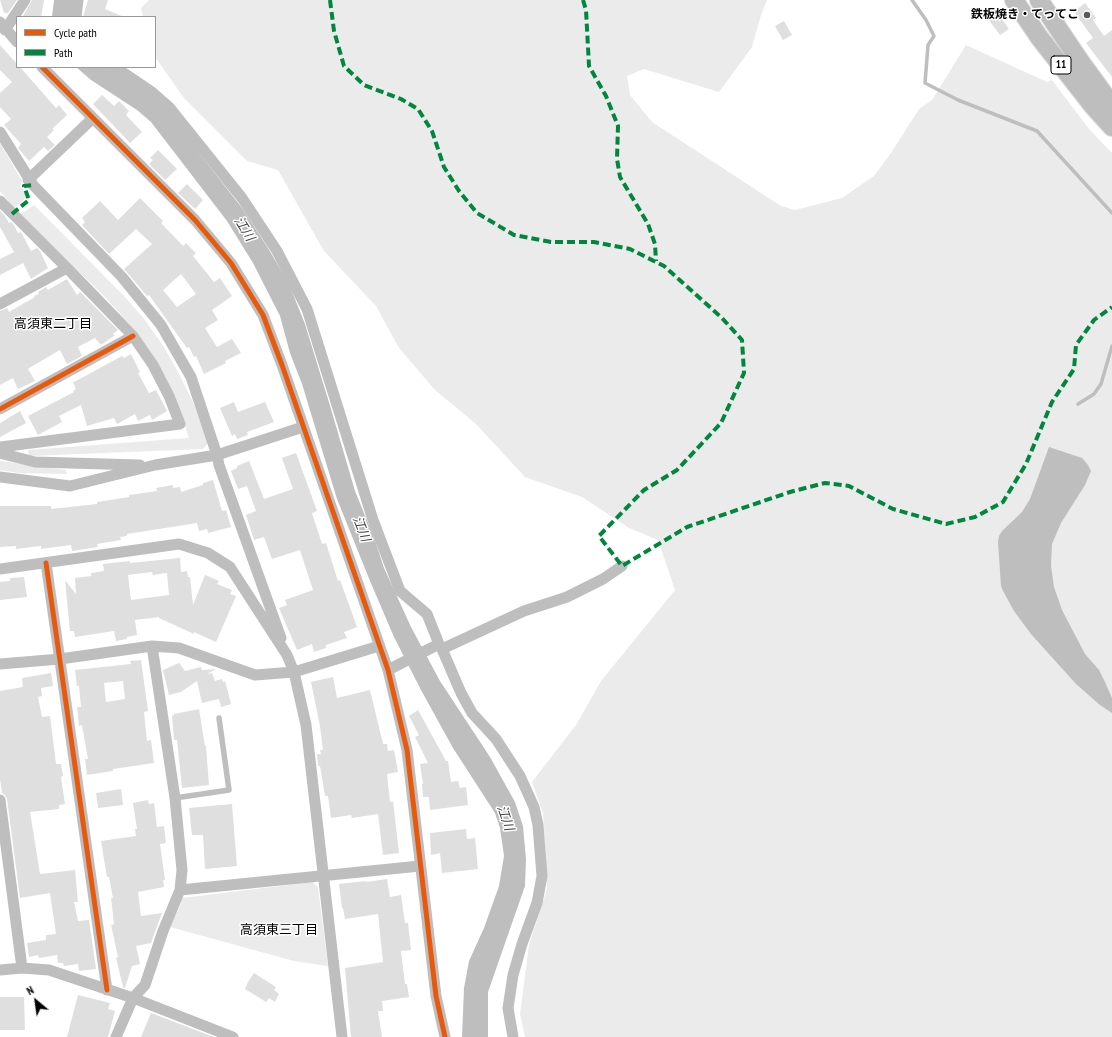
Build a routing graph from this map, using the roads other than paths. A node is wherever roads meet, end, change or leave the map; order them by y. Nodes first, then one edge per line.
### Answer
1 (25, 0) edge
2 (78, 0) edge
3 (1014, 0) edge
4 (1039, 0) edge
5 (76, 16) edge
6 (3, 26) edge
7 (16, 41) edge
8 (43, 68) edge
9 (116, 68) edge
10 (1112, 105) edge
11 (93, 118) junction
12 (1112, 127) edge
13 (0, 132) edge
14 (28, 180) junction
15 (0, 202) edge
16 (67, 268) junction
17 (0, 304) edge
18 (133, 336) junction
19 (0, 409) edge
20 (303, 427) junction
21 (0, 447) edge
22 (0, 453) edge
23 (217, 455) junction
24 (155, 465) junction
25 (0, 477) edge
26 (46, 563) junction
27 (622, 566) dead end
28 (0, 569) edge
29 (152, 646) junction
30 (379, 646) junction
31 (441, 647) junction
32 (287, 655) junction
33 (60, 659) junction
34 (0, 664) edge
35 (388, 670) junction
36 (294, 672) junction
37 (219, 718) dead end
38 (175, 798) junction
39 (0, 800) edge
40 (420, 866) junction
41 (323, 875) junction
42 (180, 890) junction
43 (22, 968) junction
44 (0, 970) edge
45 (107, 990) junction
46 (133, 998) junction
47 (116, 1037) edge
48 (233, 1037) edge
49 (342, 1037) edge
50 (445, 1037) edge
51 (513, 1037) edge

1 - 6 street
2 - 5 street
3 - 12 main road, 11
4 - 10 main road, 11
6 - 7 street
8 - 11 street
9 - 31 street
11 - 14 street
11 - 20 street
13 - 14 street
14 - 23 street
15 - 16 street
16 - 17 street
16 - 18 street
18 - 19 street
18 - 21 street
20 - 23 street
20 - 30 street
22 - 24 street
23 - 24 street
23 - 32 street
24 - 25 street
26 - 28 street
26 - 32 street
26 - 33 street
27 - 31 street
29 - 33 street
29 - 36 street
29 - 38 street
30 - 35 street
30 - 36 street
31 - 35 street
31 - 51 street
32 - 36 street
33 - 34 street
33 - 45 street
35 - 40 street
36 - 41 street
37 - 38 lane
38 - 42 street
39 - 43 street
40 - 41 street
40 - 50 street
41 - 42 street
41 - 49 street
42 - 46 street
43 - 44 street
43 - 45 street
45 - 46 street
46 - 47 street
46 - 48 street

